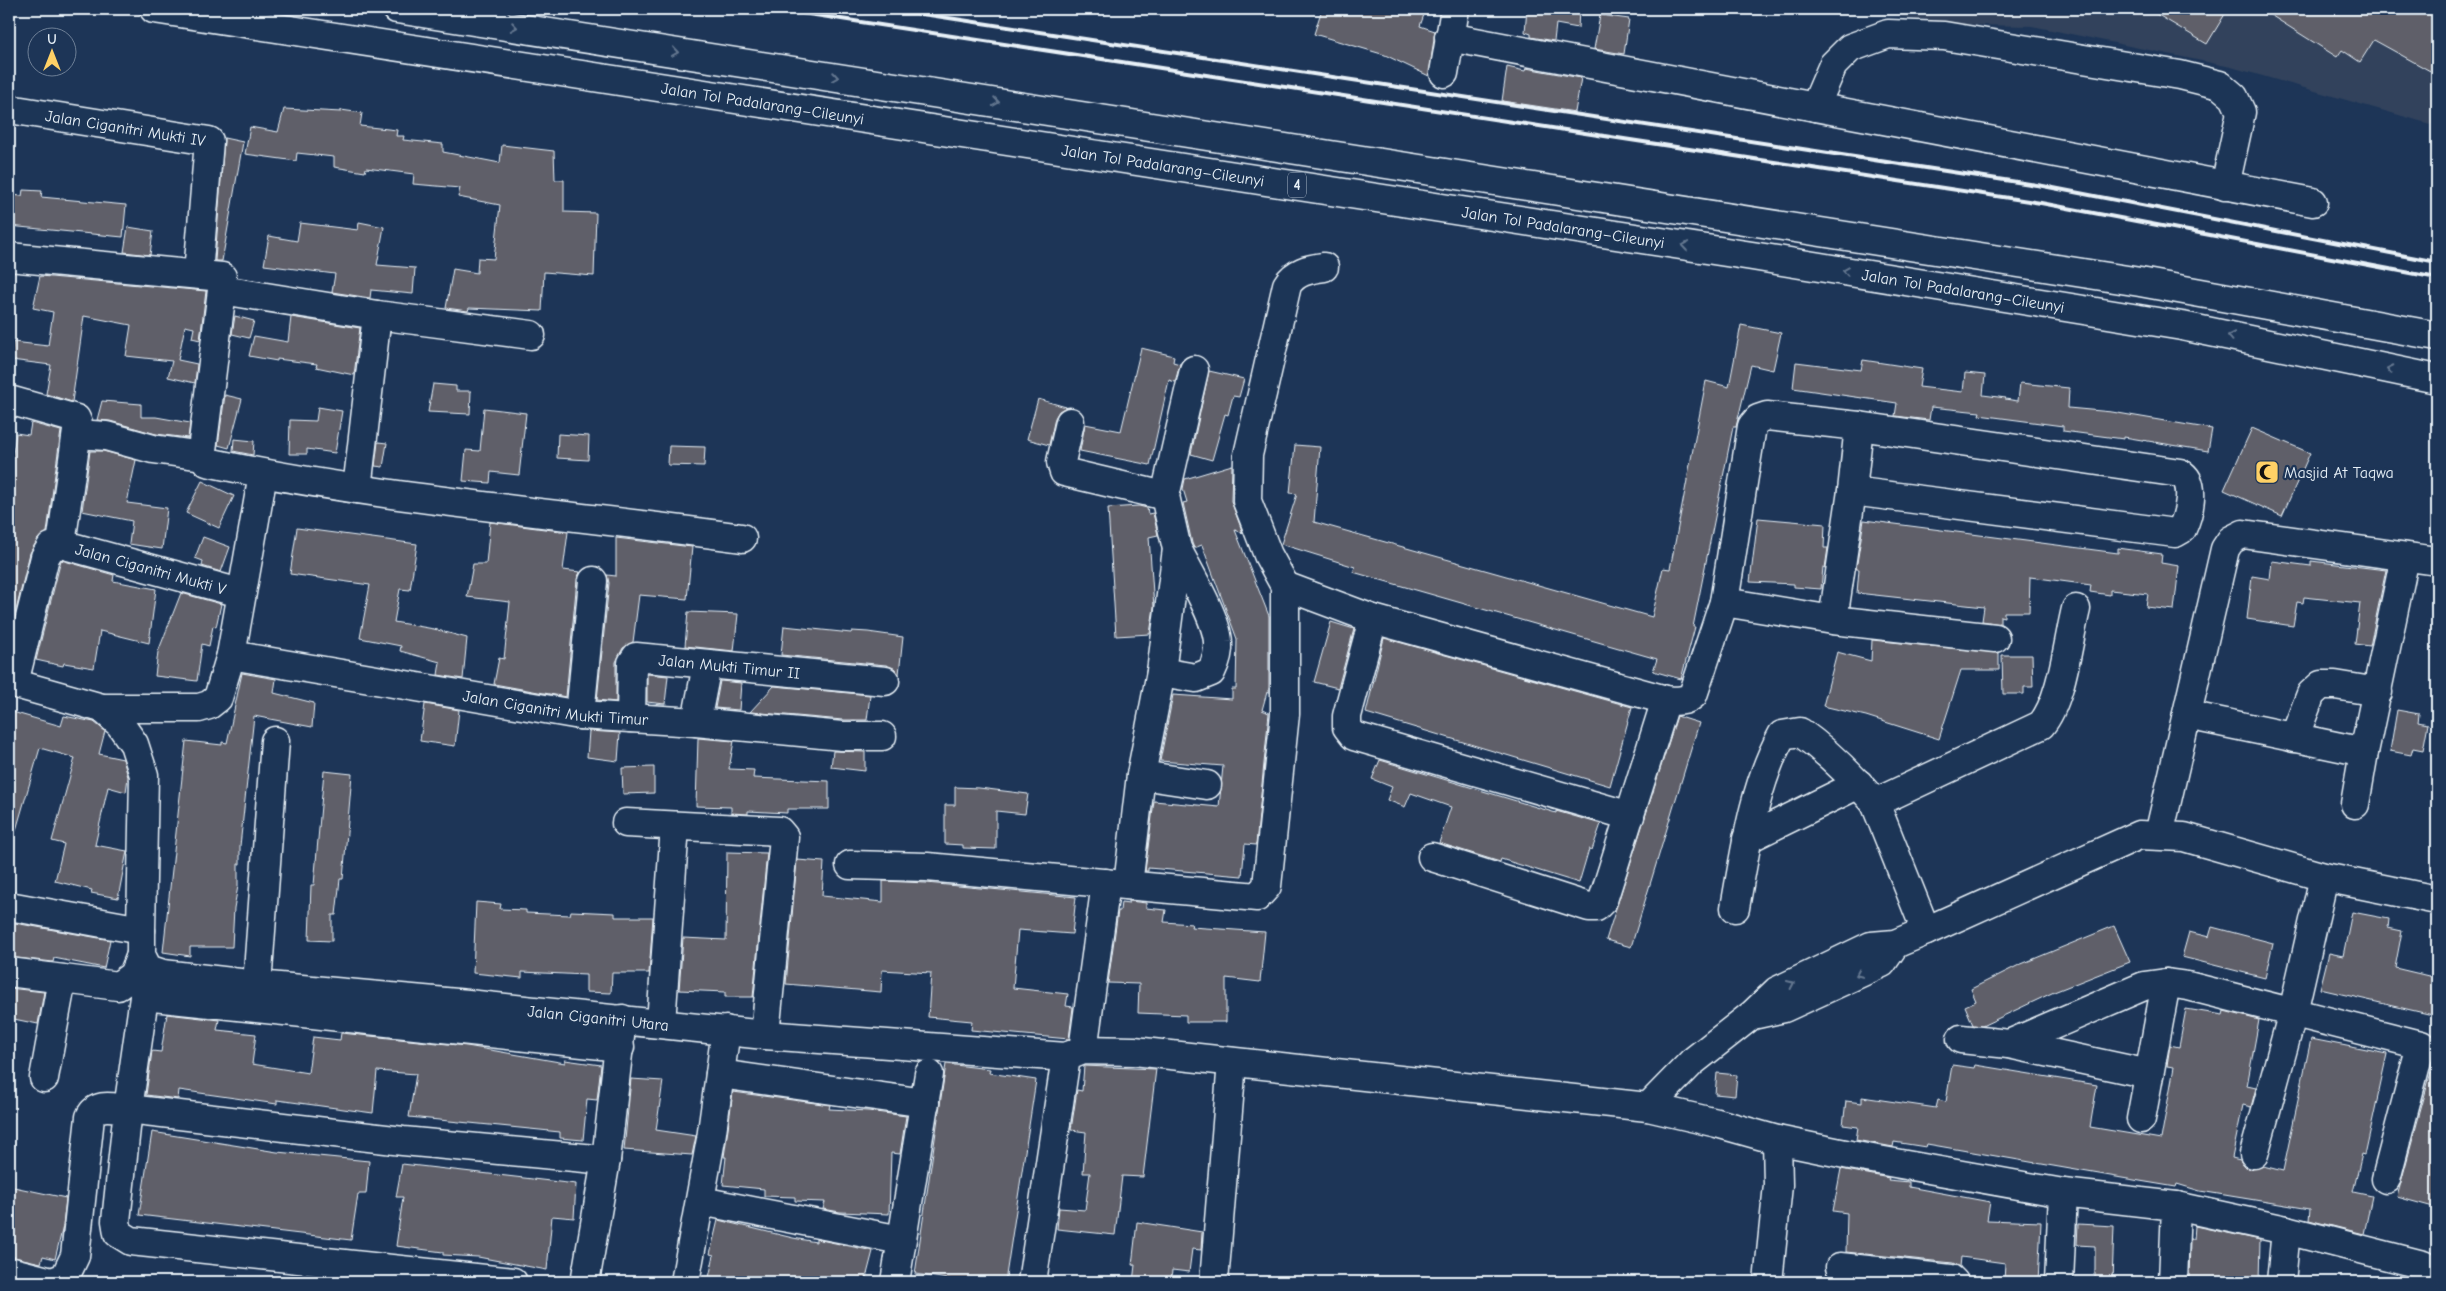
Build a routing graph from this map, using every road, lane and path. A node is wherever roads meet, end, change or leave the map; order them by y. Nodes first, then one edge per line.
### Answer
1 (154, 9) edge
2 (397, 9) edge
3 (1454, 9) edge
4 (1449, 37) junction
5 (1444, 73) dead end
6 (1815, 108) junction
7 (9, 109) edge
8 (2225, 186) junction
9 (2313, 202) dead end
10 (9, 257) edge
11 (1324, 268) dead end
12 (198, 274) junction
13 (222, 290) junction
14 (377, 315) junction
15 (531, 335) dead end
16 (2437, 336) edge
17 (1194, 370) dead end
18 (2437, 380) edge
19 (9, 400) edge
20 (1070, 422) dead end
21 (1859, 426) junction
22 (77, 434) junction
23 (203, 456) junction
24 (263, 474) junction
25 (357, 489) junction
26 (1852, 491) junction
27 (1165, 496) junction
28 (742, 538) dead end
29 (61, 544) junction
30 (1178, 549) junction
31 (2405, 558) junction
32 (2437, 561) edge
33 (593, 580) dead end
34 (1285, 586) junction
35 (240, 593) junction
36 (1724, 602) junction
37 (2076, 609) dead end
38 (1373, 619) junction
39 (1833, 620) junction
40 (1995, 638) dead end
41 (230, 655) junction
42 (707, 665) junction
43 (1161, 672) junction
44 (885, 681) dead end
45 (11, 682) edge
46 (2378, 692) junction
47 (1666, 700) junction
48 (102, 708) junction
49 (580, 715) junction
50 (2187, 715) junction
51 (631, 718) junction
52 (696, 722) junction
53 (882, 736) dead end
54 (2294, 738) junction
55 (276, 740) dead end
56 (2364, 752) junction
57 (1141, 775) junction
58 (1207, 785) dead end
59 (1867, 793) junction
60 (2355, 804) dead end
61 (1630, 816) junction
62 (626, 823) dead end
63 (675, 826) junction
64 (2159, 835) junction
65 (1747, 839) junction
66 (1432, 858) dead end
67 (850, 865) dead end
68 (2324, 877) junction
69 (1117, 884) junction
70 (2437, 900) edge
71 (9, 906) edge
72 (1735, 908) dead end
73 (1926, 931) junction
74 (143, 951) junction
75 (9, 972) edge
76 (62, 979) junction
77 (2166, 983) junction
78 (257, 985) junction
79 (144, 996) junction
80 (2293, 1012) junction
81 (622, 1019) junction
82 (661, 1023) junction
83 (726, 1030) junction
84 (766, 1035) junction
85 (1961, 1039) dead end
86 (2010, 1044) junction
87 (2429, 1046) edge
88 (620, 1047) junction
89 (1075, 1054) junction
90 (1232, 1062) junction
91 (720, 1074) junction
92 (929, 1074) dead end
93 (2149, 1074) junction
94 (44, 1078) dead end
95 (925, 1103) junction
96 (1648, 1107) junction
97 (128, 1109) junction
98 (2141, 1119) dead end
99 (1777, 1140) junction
100 (2254, 1154) dead end
101 (606, 1160) junction
102 (2386, 1179) dead end
103 (2063, 1193) junction
104 (701, 1201) junction
105 (2176, 1206) junction
106 (2286, 1230) junction
107 (901, 1240) junction
108 (2423, 1265) dead end
109 (1840, 1267) dead end
110 (9, 1271) edge
111 (513, 1282) edge
112 (585, 1282) edge
113 (685, 1282) edge
114 (895, 1282) edge
115 (1032, 1282) edge
116 (1214, 1282) edge
117 (1768, 1282) edge
118 (1954, 1282) edge
119 (2060, 1282) edge
120 (2173, 1282) edge
121 (2281, 1282) edge

18 -> 1 main road, Jalan Tol Padalarang–Cileunyi / 4
2 -> 16 main road, 4
3 - 4 main road
4 - 5 main road
4 - 6 main road
6 - 8 main road
6 - 8 main road
7 - 12 main road, Jalan Ciganitri Mukti IV
8 - 9 main road
10 - 12 main road
11 - 34 main road
12 - 13 main road
13 - 14 main road
13 - 23 main road
14 - 15 main road
14 - 25 main road
17 - 27 main road
19 - 22 main road
20 - 27 main road
21 - 26 main road
21 - 26 main road
21 - 36 main road
22 - 23 main road
22 - 29 main road, Jalan Ciganitri Mukti V
23 - 24 main road
24 - 25 main road
24 - 35 main road, Jalan Ciganitri Mukti V
25 - 28 main road
26 - 39 main road
27 - 30 main road
29 - 35 main road, Jalan Ciganitri Mukti V
29 - 45 main road, Jalan Ciganitri Mukti V
30 - 43 main road
30 - 43 main road
31 - 32 main road
31 - 46 main road
31 - 50 main road
33 - 49 main road
34 - 38 main road
34 - 69 main road
35 - 41 main road, Jalan Ciganitri Mukti V
36 - 39 main road
36 - 47 main road
37 - 59 main road
38 - 47 main road
38 - 61 main road
39 - 40 main road
41 - 48 main road, Jalan Ciganitri Mukti V
41 - 49 main road, Jalan Ciganitri Mukti Timur
42 - 44 main road, Jalan Mukti Timur II
42 - 51 main road, Jalan Mukti Timur II
42 - 52 main road
43 - 57 main road
45 - 48 main road
46 - 54 main road
46 - 56 main road
47 - 61 main road
48 - 74 main road
49 - 51 main road, Jalan Ciganitri Mukti Timur
50 - 54 main road
50 - 64 main road
51 - 52 main road, Jalan Ciganitri Mukti Timur
52 - 53 main road, Jalan Ciganitri Mukti Timur
54 - 56 main road
55 - 78 main road
56 - 60 main road
57 - 58 main road
57 - 69 main road
59 - 65 main road
59 - 65 main road
59 - 73 main road
61 - 66 main road
62 - 63 main road
63 - 82 main road
63 - 84 main road
64 - 68 main road
64 - 73 main road
65 - 72 main road
67 - 69 main road
68 - 70 main road
68 - 80 main road
69 - 89 main road
71 - 74 main road, Jalan Ciganitri Utara
73 - 96 main road
74 - 76 main road
74 - 78 main road, Jalan Ciganitri Utara
74 - 79 main road
75 - 76 main road
76 - 94 main road
77 - 80 main road
77 - 86 main road
77 - 93 main road
78 - 81 main road, Jalan Ciganitri Utara
79 - 88 main road
79 - 97 main road
80 - 87 main road
80 - 100 main road
81 - 82 main road, Jalan Ciganitri Utara
81 - 88 main road
82 - 83 main road, Jalan Ciganitri Utara
83 - 84 main road, Jalan Ciganitri Utara
83 - 91 main road
84 - 89 main road, Jalan Ciganitri Utara
85 - 86 main road
86 - 93 main road
87 - 102 main road
88 - 101 main road
89 - 90 main road, Jalan Ciganitri Utara
89 - 115 main road
90 - 96 main road, Jalan Ciganitri Utara
90 - 116 main road
91 - 95 main road
91 - 104 main road
92 - 95 main road
93 - 98 main road
95 - 107 main road
96 - 99 main road, Jalan Ciganitri Utara
97 - 101 main road
97 - 110 main road
97 - 111 main road
99 - 103 main road, Jalan Ciganitri Utara
99 - 117 main road
101 - 112 main road
103 - 105 main road, Jalan Ciganitri Utara
103 - 119 main road
104 - 107 main road
104 - 113 main road
105 - 106 main road, Jalan Ciganitri Utara
105 - 120 main road
106 - 108 main road, Jalan Ciganitri Utara
106 - 121 main road
107 - 114 main road
109 - 118 main road

